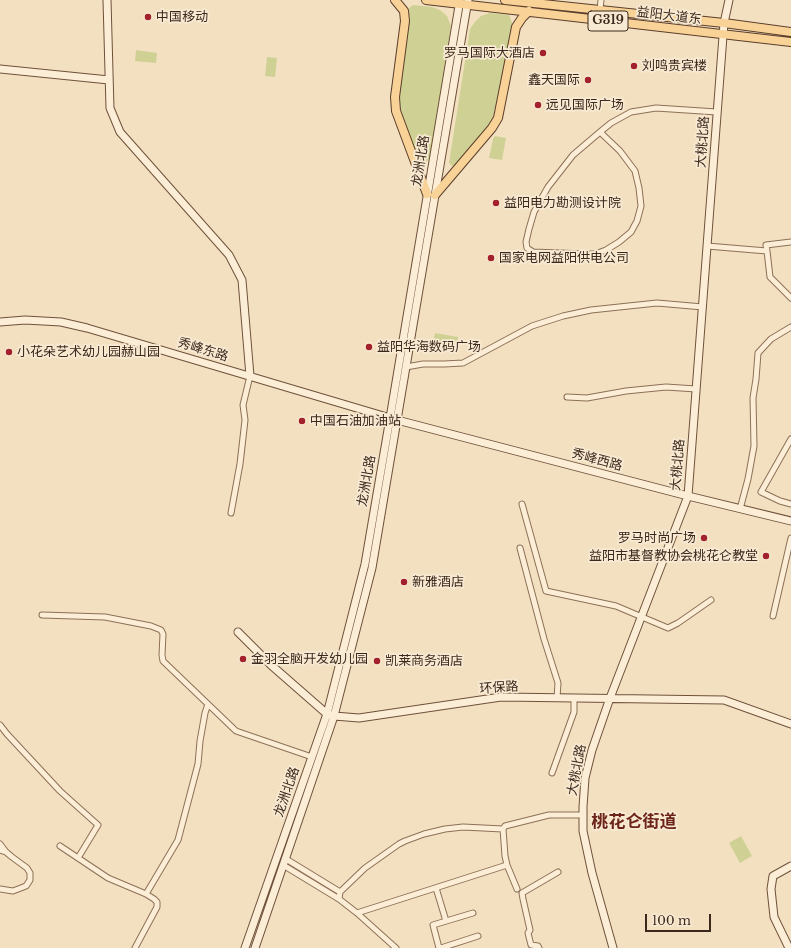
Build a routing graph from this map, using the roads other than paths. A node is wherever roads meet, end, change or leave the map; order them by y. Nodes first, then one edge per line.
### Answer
1 (107, 0) edge
2 (395, 0) edge
3 (426, 0) edge
4 (504, 0) edge
5 (601, 0) edge
6 (730, 0) edge
7 (463, 2) edge
8 (533, 2) edge
9 (600, 10) junction
10 (529, 12) junction
11 (724, 23) junction
12 (791, 32) edge
13 (723, 34) junction
14 (791, 42) edge
15 (0, 69) edge
16 (109, 80) junction
17 (717, 112) junction
18 (600, 132) junction
19 (431, 195) junction
20 (791, 242) edge
21 (707, 246) junction
22 (767, 252) junction
23 (791, 298) edge
24 (702, 307) junction
25 (0, 322) edge
26 (791, 327) edge
27 (406, 367) junction
28 (250, 376) junction
29 (696, 389) junction
30 (567, 397) dead end
31 (394, 419) junction
32 (791, 439) edge
33 (688, 496) junction
34 (522, 504) dead end
35 (791, 504) edge
36 (740, 509) junction
37 (231, 513) dead end
38 (791, 521) edge
39 (791, 538) edge
40 (520, 548) dead end
41 (711, 600) dead end
42 (42, 615) dead end
43 (773, 616) dead end
44 (641, 617) junction
45 (238, 632) dead end
46 (557, 698) junction
47 (574, 698) junction
48 (610, 698) junction
49 (208, 704) junction
50 (327, 714) junction
51 (334, 716) junction
52 (791, 724) edge
53 (0, 725) edge
54 (312, 757) junction
55 (552, 774) dead end
56 (583, 815) junction
57 (503, 829) junction
58 (0, 844) edge
59 (60, 846) dead end
60 (0, 850) edge
61 (6, 852) junction
62 (78, 858) junction
63 (285, 862) junction
64 (507, 865) junction
65 (791, 866) edge
66 (558, 872) dead end
67 (436, 888) junction
68 (0, 889) edge
69 (517, 889) dead end
70 (340, 892) junction
71 (146, 894) junction
72 (339, 899) junction
73 (357, 913) junction
74 (472, 913) dead end
75 (446, 921) junction
76 (478, 936) dead end
77 (135, 948) edge
78 (245, 948) edge
79 (255, 948) edge
80 (396, 948) edge
81 (440, 948) edge
82 (539, 948) edge
83 (612, 948) edge
84 (789, 948) edge

1 - 16 street
2 - 19 main road
3 - 7 main road, 益阳大道东 / G319
4 - 8 main road, G319
5 - 9 street
6 - 11 street, 大桃北路
7 - 10 main road, 益阳大道东 / G319
7 - 19 street, 龙洲北路
8 - 9 main road, G319
9 - 11 main road, G319
10 - 13 main road, 益阳大道东 / G319
10 - 19 main road
11 - 12 main road, G319
11 - 13 street, 大桃北路
13 - 14 main road, 益阳大道东 / G319
13 - 17 street, 大桃北路
15 - 16 street
16 - 28 street
17 - 18 street
17 - 21 street, 大桃北路
18 - 18 street
19 - 27 street, 龙洲北路
19 - 31 street, 龙洲北路
20 - 22 street
21 - 22 street
21 - 24 street, 大桃北路
22 - 23 street
24 - 27 street
24 - 29 street, 大桃北路
25 - 28 street, 秀峰东路
26 - 36 street
27 - 31 street, 龙洲北路
28 - 31 street, 秀峰东路
28 - 37 street
29 - 30 street
29 - 33 street, 大桃北路
31 - 33 street, 秀峰西路
31 - 50 street, 龙洲北路
31 - 51 street, 龙洲北路
32 - 35 street
33 - 36 street, 秀峰西路
33 - 44 street, 大桃北路
34 - 44 street
36 - 38 street, 秀峰西路
39 - 43 street
40 - 46 street
41 - 44 street
42 - 49 street
44 - 48 street, 大桃北路
45 - 50 street, 环保路
46 - 47 street, 环保路
46 - 51 street, 环保路
47 - 48 street, 环保路
47 - 55 street
48 - 52 street, 环保路
48 - 56 street, 大桃北路
49 - 54 street
49 - 71 street
50 - 51 street, 环保路
50 - 54 street, 龙洲北路
51 - 63 street, 龙洲北路
53 - 62 street
54 - 78 street, 龙洲北路
56 - 57 street
56 - 83 street, 大桃北路
57 - 64 street
57 - 70 street
58 - 61 street
59 - 62 street
60 - 61 street
61 - 68 street
62 - 71 street
63 - 70 street
63 - 72 street
63 - 79 street, 龙洲北路
64 - 67 street
64 - 69 street
65 - 84 street
66 - 82 street
67 - 73 street
67 - 75 street
70 - 72 street
71 - 77 street
72 - 73 street
73 - 80 street
74 - 75 street
75 - 81 street
76 - 81 street

